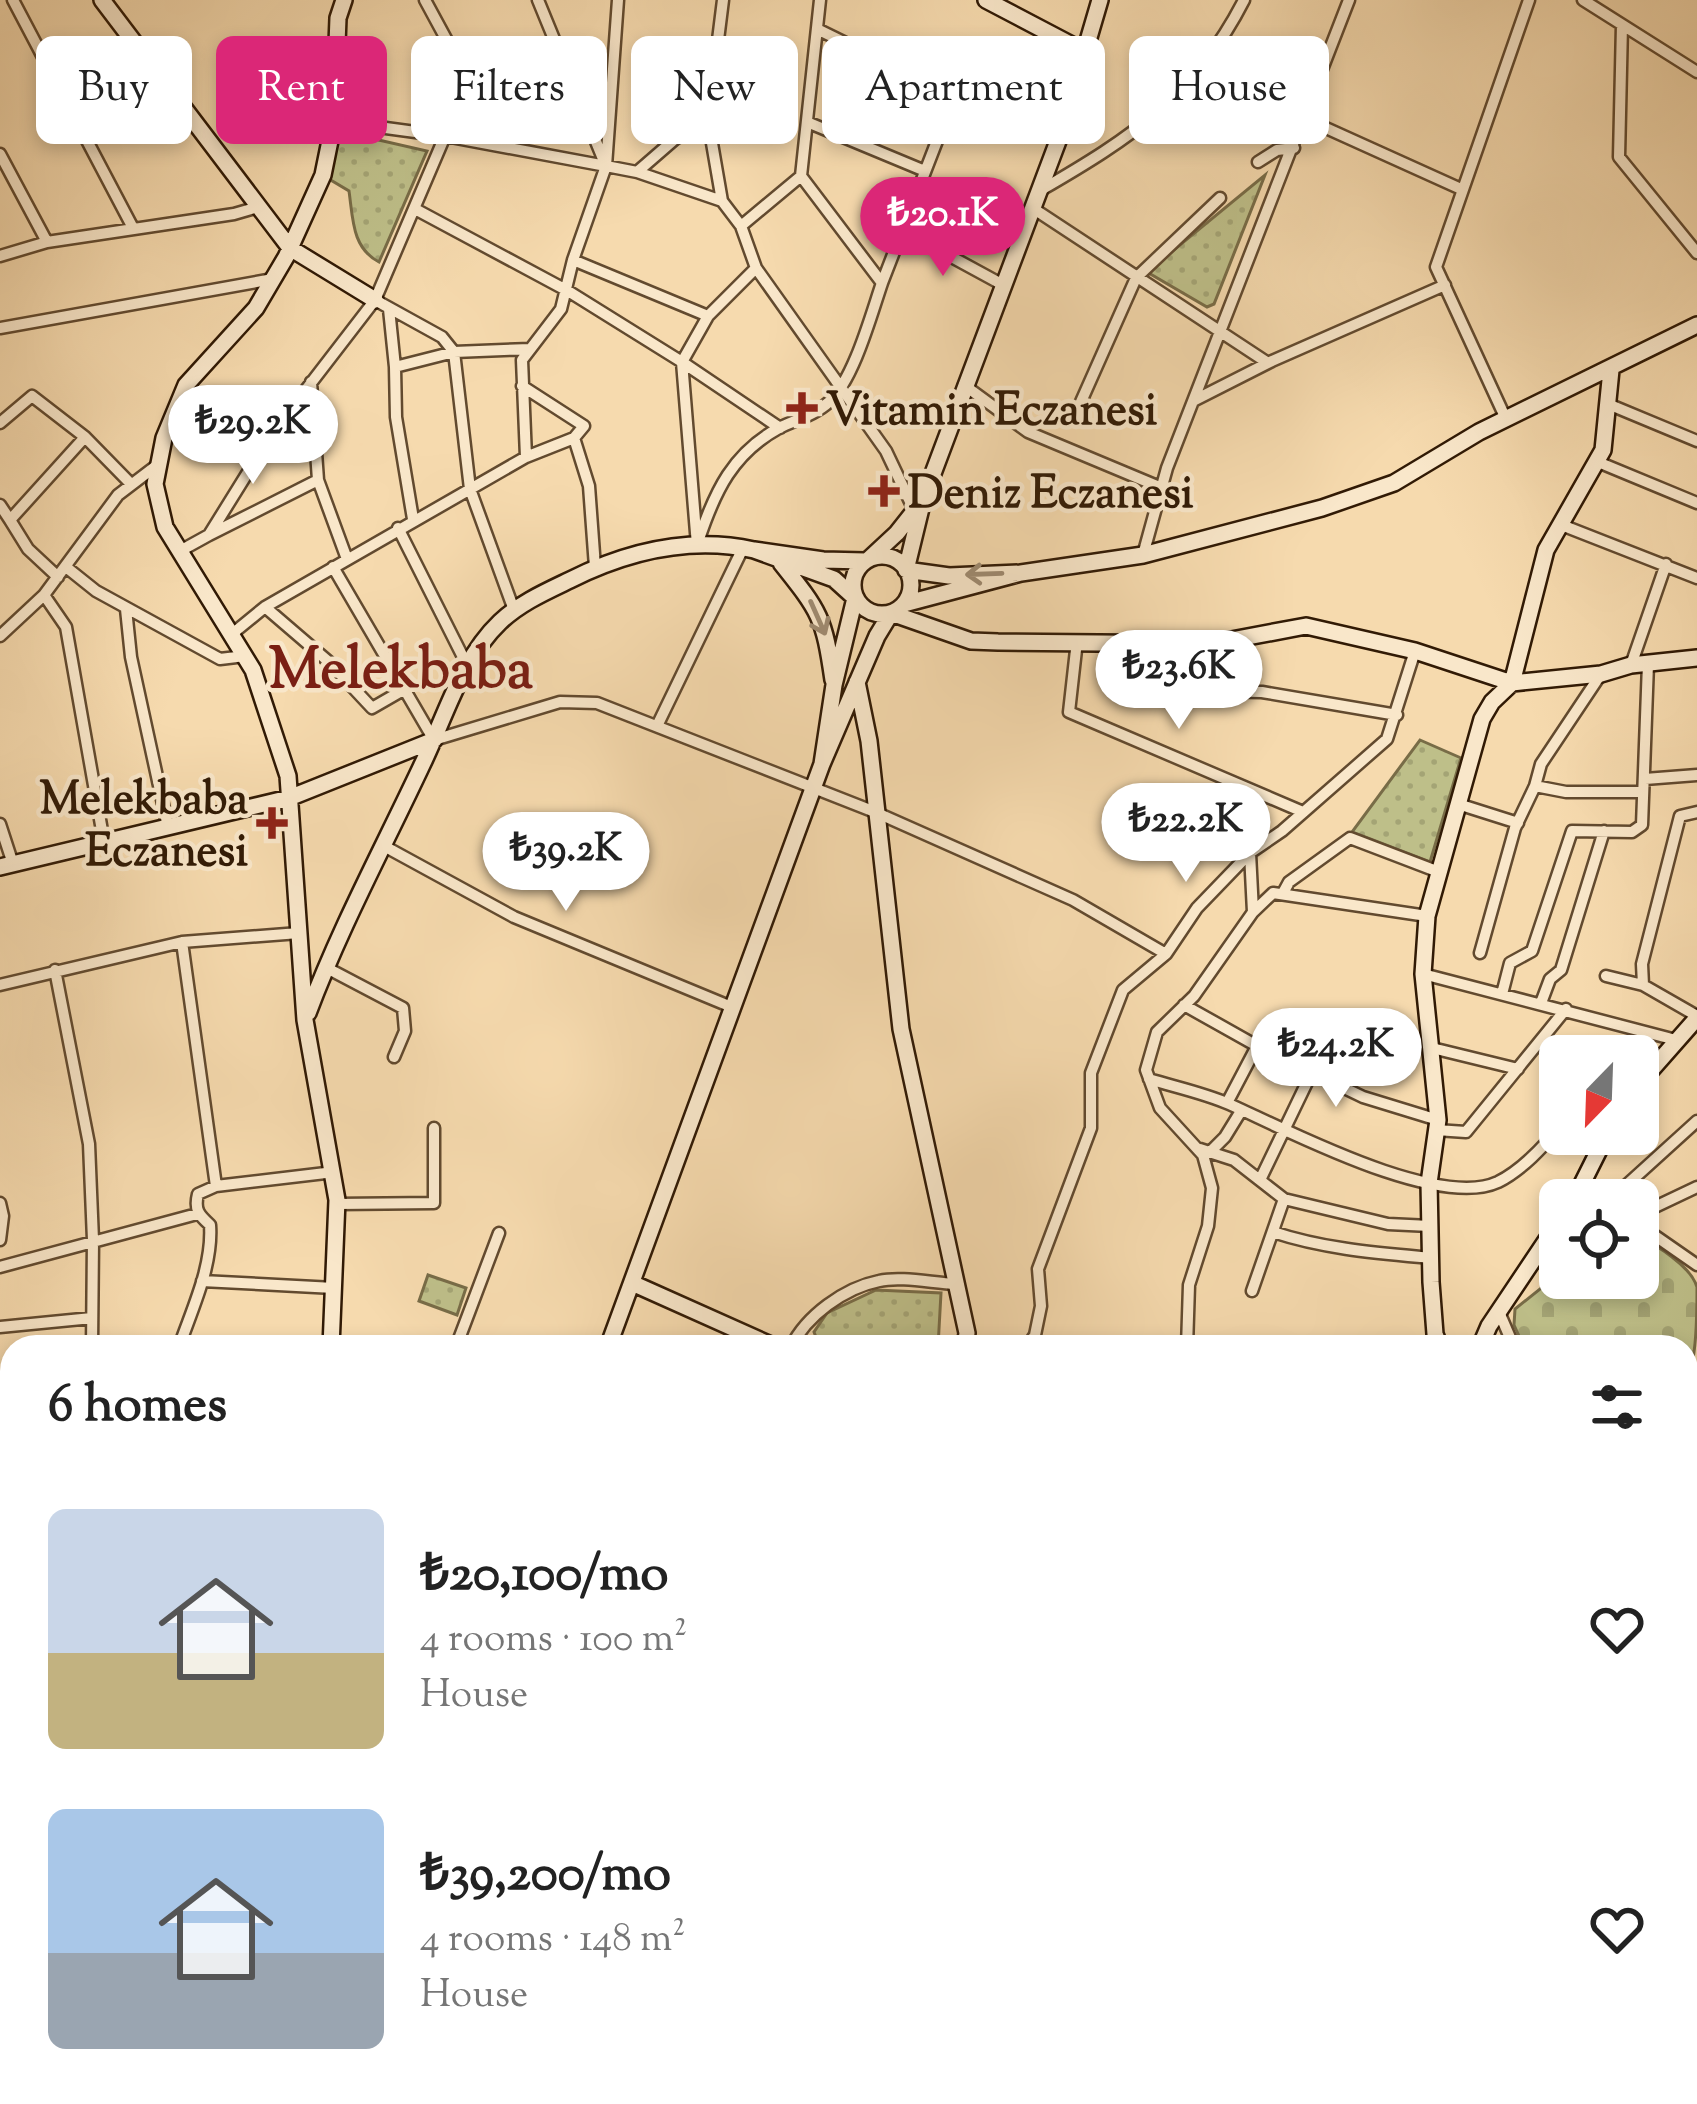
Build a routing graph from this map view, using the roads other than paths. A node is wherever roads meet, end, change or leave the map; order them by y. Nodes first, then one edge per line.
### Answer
1 (13, 0) edge
2 (86, 0) edge
3 (340, 0) edge
4 (425, 0) edge
5 (538, 0) edge
6 (618, 0) edge
7 (723, 0) edge
8 (820, 0) edge
9 (986, 0) edge
10 (1100, 0) edge
11 (1110, 0) edge
12 (1244, 0) edge
13 (1349, 0) edge
14 (1528, 0) edge
15 (1583, 0) edge
16 (104, 3) edge
17 (1622, 25) junction
18 (817, 28) junction
19 (337, 36) edge
20 (719, 36) edge
21 (1055, 36) edge
22 (1091, 36) edge
23 (1101, 36) edge
24 (1225, 36) edge
25 (1329, 55) edge
26 (1697, 72) edge
27 (807, 122) junction
28 (1329, 129) edge
29 (1129, 135) edge
30 (329, 144) edge
31 (442, 144) edge
32 (492, 144) edge
33 (670, 144) edge
34 (712, 144) edge
35 (1056, 144) edge
36 (1296, 144) edge
37 (504, 146) junction
38 (1294, 148) junction
39 (0, 154) edge
40 (1258, 162) dead end
41 (606, 166) junction
42 (925, 171) junction
43 (637, 172) junction
44 (801, 176) junction
45 (1461, 189) junction
46 (1041, 190) junction
47 (1220, 198) dead end
48 (722, 201) junction
49 (258, 206) junction
50 (415, 208) junction
51 (1034, 209) junction
52 (741, 226) junction
53 (133, 228) junction
54 (902, 230) junction
55 (47, 242) junction
56 (290, 248) junction
57 (1697, 253) edge
58 (0, 256) edge
59 (572, 260) junction
60 (757, 268) junction
61 (1136, 278) junction
62 (273, 279) junction
63 (882, 283) junction
64 (1445, 285) junction
65 (1005, 286) junction
66 (568, 291) junction
67 (382, 304) junction
68 (708, 316) junction
69 (1697, 325) edge
70 (0, 328) edge
71 (1222, 330) junction
72 (530, 349) junction
73 (454, 352) junction
74 (682, 362) junction
75 (1268, 363) junction
76 (395, 367) junction
77 (1611, 370) junction
78 (311, 382) junction
79 (522, 386) junction
80 (964, 386) junction
81 (839, 390) junction
82 (1195, 400) junction
83 (1608, 404) junction
84 (1076, 413) dead end
85 (1507, 419) junction
86 (0, 423) edge
87 (170, 425) junction
88 (780, 428) junction
89 (272, 435) junction
90 (86, 437) junction
91 (574, 438) junction
92 (1697, 441) edge
93 (526, 457) junction
94 (1598, 462) junction
95 (156, 466) junction
96 (318, 479) junction
97 (130, 483) junction
98 (1162, 488) junction
99 (470, 489) junction
100 (1697, 502) edge
101 (0, 505) edge
102 (918, 505) junction
103 (413, 519) junction
104 (10, 520) junction
105 (1559, 524) junction
106 (398, 528) junction
107 (209, 535) junction
108 (697, 544) junction
109 (749, 549) junction
110 (180, 551) junction
111 (1143, 555) junction
112 (346, 559) junction
113 (779, 560) junction
114 (867, 560) junction
115 (1666, 564) junction
116 (333, 567) junction
117 (595, 567) junction
118 (906, 570) junction
119 (62, 572) junction
120 (1021, 573) junction
121 (1697, 578) edge
122 (44, 595) junction
123 (855, 598) junction
124 (265, 608) junction
125 (897, 608) junction
126 (126, 609) junction
127 (514, 610) junction
128 (232, 634) junction
129 (0, 636) edge
130 (1077, 641) junction
131 (1202, 644) junction
132 (1415, 651) junction
133 (245, 656) junction
134 (1697, 658) edge
135 (467, 665) junction
136 (1639, 665) junction
137 (1601, 674) junction
138 (857, 682) junction
139 (1512, 683) junction
140 (834, 686) junction
141 (405, 689) junction
142 (1397, 715) junction
143 (657, 726) junction
144 (434, 740) junction
145 (823, 764) junction
146 (1697, 775) edge
147 (1535, 786) junction
148 (1644, 786) junction
149 (813, 789) junction
150 (289, 798) junction
151 (1458, 803) junction
152 (874, 812) junction
153 (1303, 812) junction
154 (1697, 812) edge
155 (1518, 823) junction
156 (0, 824) edge
157 (168, 827) junction
158 (1604, 831) junction
159 (104, 842) junction
160 (384, 846) junction
161 (1250, 853) junction
162 (6, 865) edge
163 (1439, 872) junction
164 (1283, 893) junction
165 (1253, 912) junction
166 (1427, 916) junction
167 (299, 933) junction
168 (182, 942) junction
169 (1480, 953) dead end
170 (1166, 954) junction
171 (325, 967) junction
172 (55, 970) junction
173 (1423, 974) junction
174 (1606, 976) dead end
175 (0, 985) edge
176 (1642, 985) junction
177 (1502, 994) junction
178 (1541, 1004) junction
179 (1184, 1005) junction
180 (734, 1009) junction
181 (1566, 1010) junction
182 (1697, 1017) edge
183 (305, 1020) junction
184 (1676, 1040) junction
185 (1257, 1046) junction
186 (1432, 1048) junction
187 (394, 1057) dead end
188 (1659, 1060) edge
189 (1518, 1069) junction
190 (1311, 1074) junction
191 (1149, 1078) junction
192 (1227, 1103) junction
193 (1241, 1111) junction
194 (1697, 1120) edge
195 (1437, 1125) junction
196 (434, 1128) dead end
197 (1284, 1133) junction
198 (1203, 1150) junction
199 (1539, 1151) edge
200 (334, 1172) junction
201 (1633, 1179) edge
202 (1260, 1180) junction
203 (1429, 1183) junction
204 (216, 1186) junction
205 (1697, 1186) edge
206 (1284, 1199) junction
207 (0, 1203) edge
208 (337, 1204) junction
209 (1659, 1207) edge
210 (197, 1214) junction
211 (1430, 1226) junction
212 (1273, 1232) junction
213 (500, 1233) dead end
214 (1659, 1235) edge
215 (0, 1240) edge
216 (93, 1240) junction
217 (1539, 1251) edge
218 (1431, 1258) junction
219 (1697, 1265) edge
220 (0, 1267) edge
221 (202, 1281) junction
222 (632, 1283) junction
223 (955, 1284) junction
224 (334, 1288) junction
225 (1252, 1291) dead end
226 (1498, 1312) junction
227 (92, 1318) junction
228 (0, 1327) edge
229 (92, 1335) edge
230 (182, 1335) edge
231 (332, 1335) edge
232 (461, 1335) edge
233 (612, 1335) edge
234 (748, 1335) edge
235 (797, 1335) edge
236 (967, 1335) edge
237 (1035, 1335) edge
238 (1187, 1335) edge
239 (1436, 1335) edge
240 (1486, 1335) edge
241 (1509, 1335) edge

1 - 53 street
2 - 16 street
3 - 19 street
4 - 37 street
5 - 41 street
6 - 41 street
7 - 20 street
8 - 18 street
9 - 21 street
10 - 22 street
11 - 23 street
12 - 24 street
13 - 25 street
14 - 45 street
15 - 17 street
16 - 49 street
17 - 26 street
17 - 57 street
18 - 27 street
18 - 42 street
27 - 42 street
27 - 44 street
28 - 45 street
29 - 46 street
30 - 56 street
31 - 50 street
32 - 37 street
33 - 43 street
34 - 48 street
35 - 46 street
36 - 38 street
37 - 41 street
38 - 40 street
38 - 71 street
39 - 55 street
41 - 43 street
41 - 59 street
42 - 54 street
43 - 48 street
44 - 52 street
44 - 63 street
45 - 64 street
46 - 51 street
47 - 61 street
48 - 52 street
49 - 53 street
49 - 56 street
50 - 66 street
50 - 67 street
51 - 61 street
51 - 65 street
52 - 60 street
53 - 55 street
54 - 63 street
54 - 65 street
55 - 58 street
56 - 62 street
56 - 67 street
59 - 66 street
59 - 68 street
60 - 68 street
60 - 81 street
61 - 71 street
61 - 84 street
62 - 70 street
62 - 87 street
63 - 81 street
64 - 75 street
64 - 85 street
65 - 80 street
66 - 72 street
66 - 74 street
67 - 73 street
67 - 76 street
67 - 78 street
68 - 74 street
69 - 77 street
71 - 75 street
71 - 82 street
72 - 73 street
72 - 79 street
73 - 76 street
73 - 99 street
74 - 88 street
74 - 108 street
75 - 82 street
76 - 103 street
77 - 83 street
77 - 85 street
78 - 89 street
78 - 96 street
79 - 91 street
79 - 93 street
80 - 98 street
80 - 102 street
81 - 88 street
81 - 102 street
82 - 98 street
83 - 92 street
83 - 94 street
85 - 111 street
86 - 90 street
87 - 89 street
87 - 95 street
88 - 108 street
89 - 107 street
90 - 97 street
90 - 104 street
91 - 93 street
91 - 117 street
93 - 99 street
94 - 100 street
94 - 105 street
95 - 97 street
95 - 110 street
96 - 107 street
96 - 112 street
97 - 119 street
98 - 111 street
99 - 103 street
99 - 127 street
101 - 104 street
102 - 114 street
102 - 118 street
103 - 106 street
104 - 119 street
105 - 115 street
105 - 139 street
106 - 112 street
106 - 135 street
107 - 110 street
108 - 109 street
108 - 117 street
109 - 113 street
109 - 114 street
109 - 143 street
110 - 128 street
111 - 120 street
112 - 116 street
113 - 123 street
113 -> 140 street
114 - 118 street
114 - 123 street
115 - 121 street
115 - 136 street
116 - 124 street
116 - 141 street
117 - 127 street
120 -> 118 street
118 - 125 street
119 - 122 street
119 - 126 street
120 - 125 street
122 - 129 street
122 - 159 street
123 - 125 street
123 - 140 street
124 - 128 street
124 - 141 street
125 - 130 street
125 - 138 street
126 - 133 street
126 - 157 street
127 - 135 street
128 - 133 street
130 - 131 street
130 - 153 street
131 - 132 street
131 - 142 street
132 - 139 street
132 - 142 street
133 - 150 street
134 - 136 street
135 - 144 street
136 - 137 street
136 - 148 street
137 - 139 street
137 - 147 street
138 - 145 street
138 - 152 street
139 - 151 street
140 - 145 street
141 - 144 street
142 - 153 street
143 - 144 street
143 - 149 street
144 - 150 street
144 - 160 street
145 - 149 street
146 - 148 street
147 - 148 street
147 - 155 street
148 - 158 street
149 - 152 street
149 - 180 street
150 - 157 street
150 - 167 street
151 - 155 street
151 - 163 street
152 - 170 street
152 - 223 street
153 - 161 street
154 - 176 street
155 - 169 street
156 - 162 street
157 - 159 street
158 - 177 street
158 - 178 street
159 - 162 street
160 - 171 street
160 - 180 street
161 - 165 street
161 - 170 street
163 - 164 street
163 - 166 street
164 - 165 street
164 - 166 street
165 - 179 street
166 - 173 street
167 - 168 street
167 - 183 street
168 - 172 street
168 - 204 street
170 - 237 street
171 - 183 street
171 - 187 street
172 - 175 street
172 - 216 street
173 - 177 street
173 - 186 street
174 - 176 street
176 - 182 street
177 - 178 street
178 - 181 street
179 - 185 street
179 - 191 street
180 - 222 street
181 - 184 street
181 - 189 street
182 - 184 street
183 - 200 street
184 - 188 street
185 - 190 street
185 - 192 street
186 - 189 street
186 - 195 street
189 - 195 street
190 - 195 street
190 - 197 street
191 - 192 street
191 - 198 street
192 - 193 street
193 - 197 street
193 - 198 street
194 - 201 street
195 - 203 street
196 - 208 street
197 - 202 street
197 - 203 street
198 - 202 street
198 - 238 street
199 - 203 street
200 - 204 street
200 - 208 street
202 - 206 street
203 - 211 street
204 - 210 street
205 - 209 street
206 - 211 street
206 - 212 street
207 - 215 street
208 - 224 street
210 - 216 street
210 - 221 street
211 - 218 street
212 - 218 street
212 - 225 street
213 - 232 street
214 - 219 street
216 - 220 street
216 - 227 street
217 - 226 street
218 - 239 street
221 - 224 street
221 - 230 street
222 - 233 street
222 - 234 street
223 - 235 street
223 - 236 street
224 - 231 street
226 - 240 street
226 - 241 street
227 - 228 street
227 - 229 street

